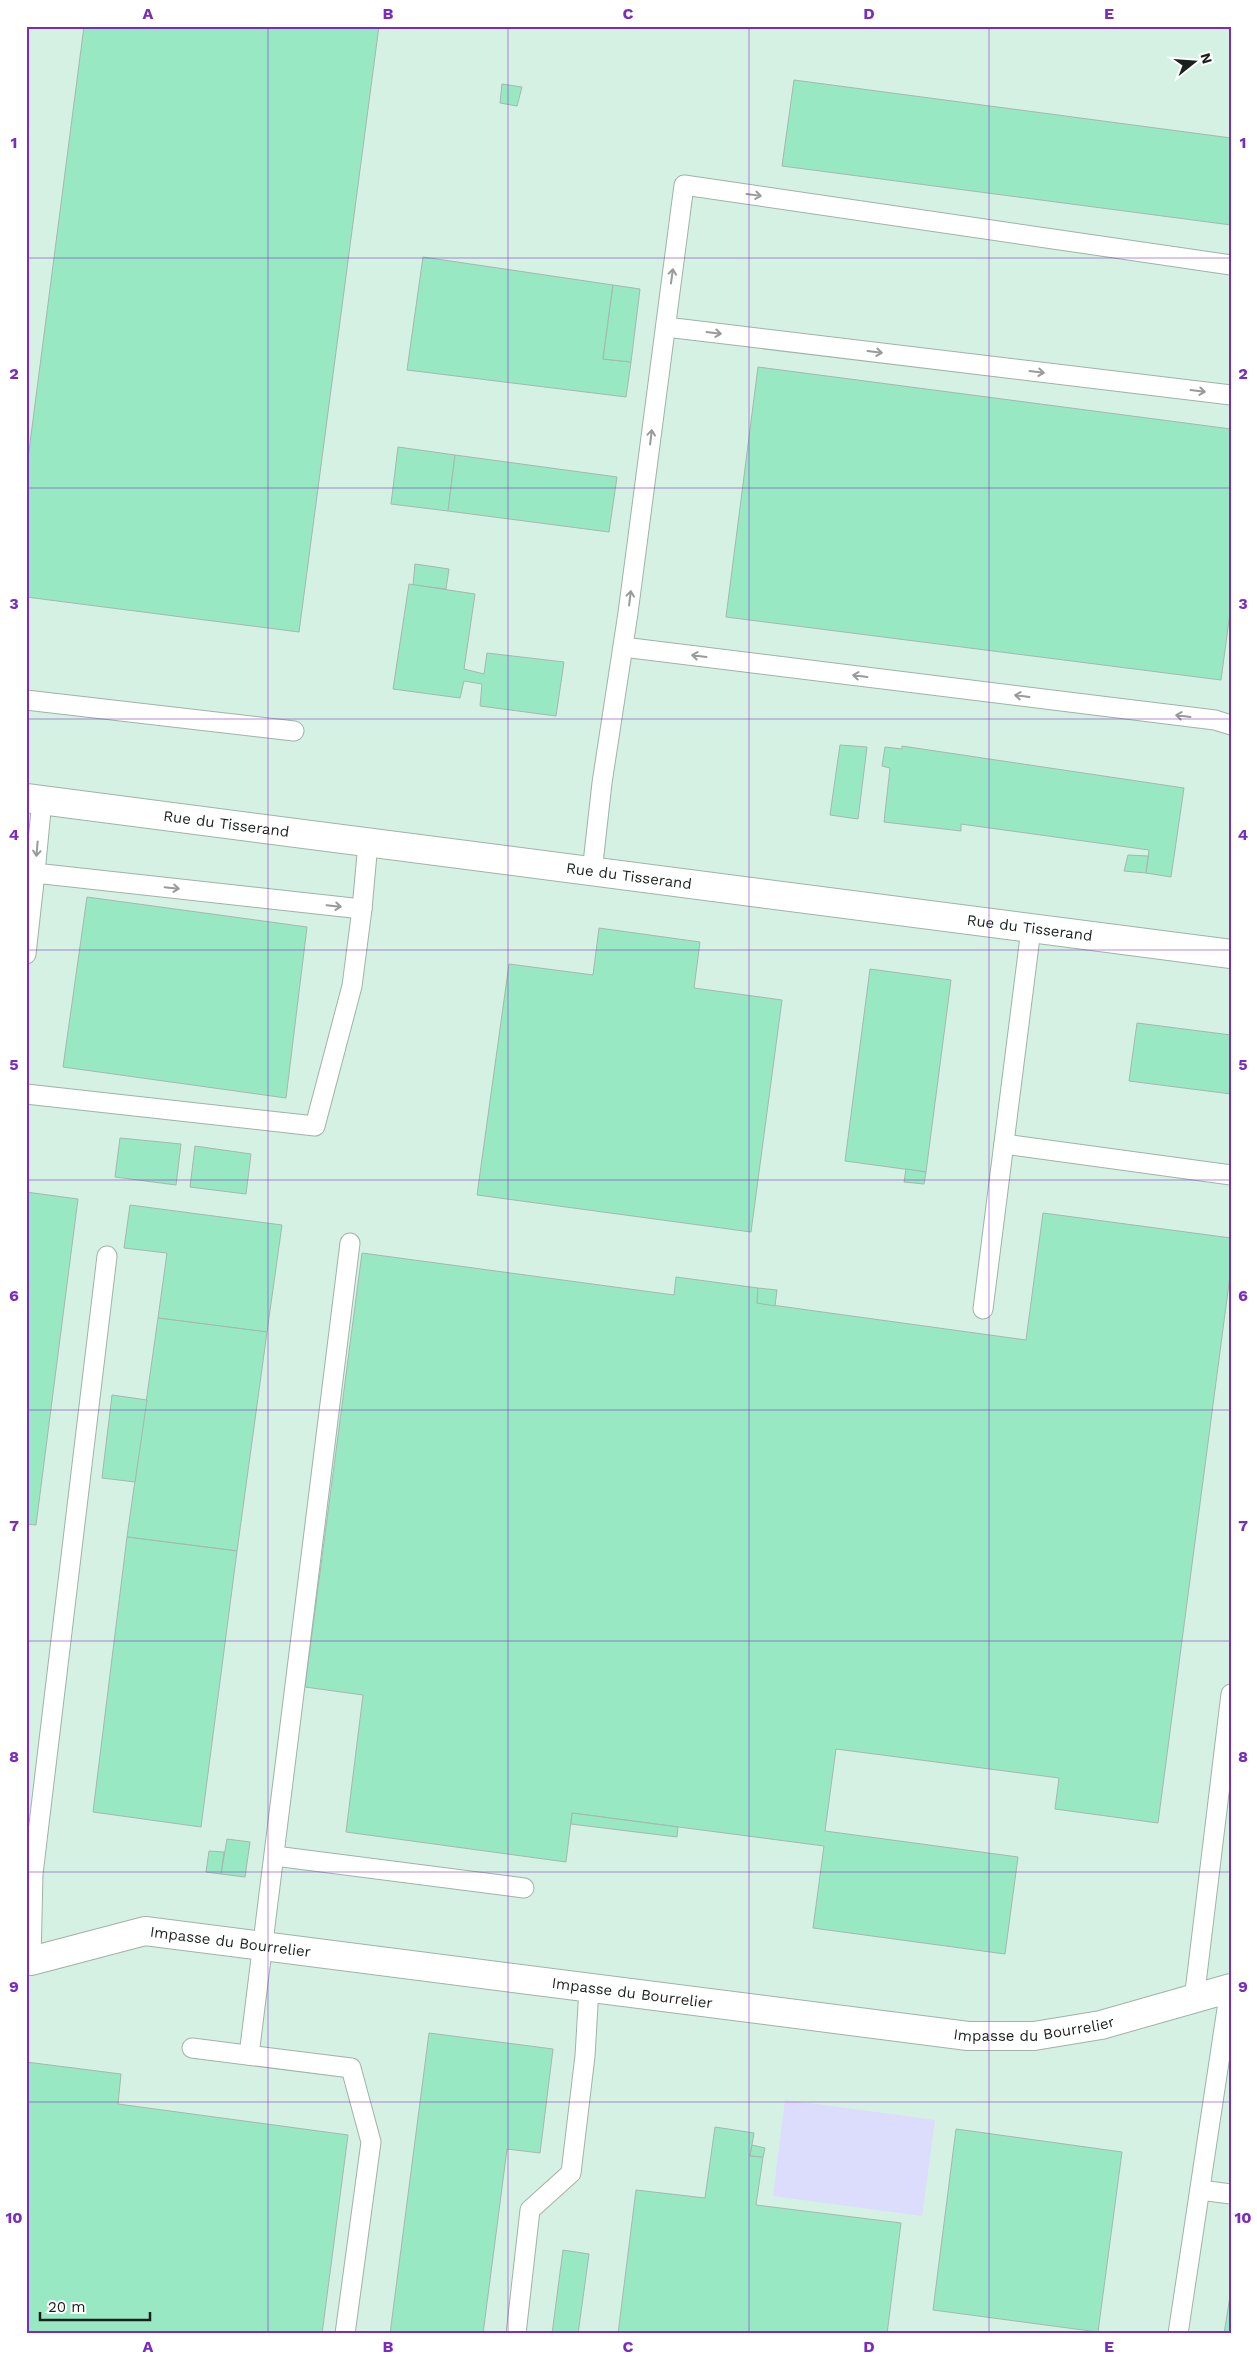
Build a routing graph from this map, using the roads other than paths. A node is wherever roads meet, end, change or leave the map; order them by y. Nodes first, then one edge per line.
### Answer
1 (1231, 265) edge
2 (666, 327) junction
3 (1231, 395) edge
4 (623, 647) junction
5 (26, 700) edge
6 (1231, 725) edge
7 (294, 731) dead end
8 (34, 799) edge
9 (368, 843) junction
10 (592, 872) junction
11 (35, 873) junction
12 (362, 909) junction
13 (1031, 929) junction
14 (26, 954) edge
15 (1231, 954) edge
16 (26, 1094) edge
17 (1004, 1144) junction
18 (1231, 1175) edge
19 (350, 1243) dead end
20 (107, 1256) dead end
21 (983, 1308) dead end
22 (1231, 1694) edge
23 (275, 1856) junction
24 (524, 1888) dead end
25 (264, 1946) junction
26 (31, 1961) joint
27 (589, 1988) junction
28 (1230, 1989) edge
29 (1194, 2000) junction
30 (192, 2048) dead end
31 (249, 2055) junction
32 (1200, 2190) junction
33 (1231, 2194) edge
34 (344, 2334) edge
35 (516, 2334) edge
36 (1178, 2334) edge

2 -> 1 lane
2 -> 3 lane
4 -> 2 lane
6 -> 4 lane
4 - 10 lane
5 - 7 lane
8 - 9 street, Rue du Tisserand
8 -> 11 lane
9 - 10 street, Rue du Tisserand
9 - 12 lane
10 - 13 street, Rue du Tisserand
11 -> 12 lane
11 - 14 lane
12 - 16 lane
13 - 15 street, Rue du Tisserand
13 - 17 lane
17 - 18 lane
17 - 21 lane
19 - 23 lane
20 - 26 lane
22 - 29 lane
23 - 24 lane
23 - 25 lane
25 - 26 street, Impasse du Bourrelier
25 - 27 street, Impasse du Bourrelier
25 - 31 lane
27 - 29 street, Impasse du Bourrelier
27 - 35 lane
28 - 29 street, Impasse du Bourrelier
28 - 32 lane
30 - 31 lane
31 - 34 lane
32 - 33 lane
32 - 36 lane

